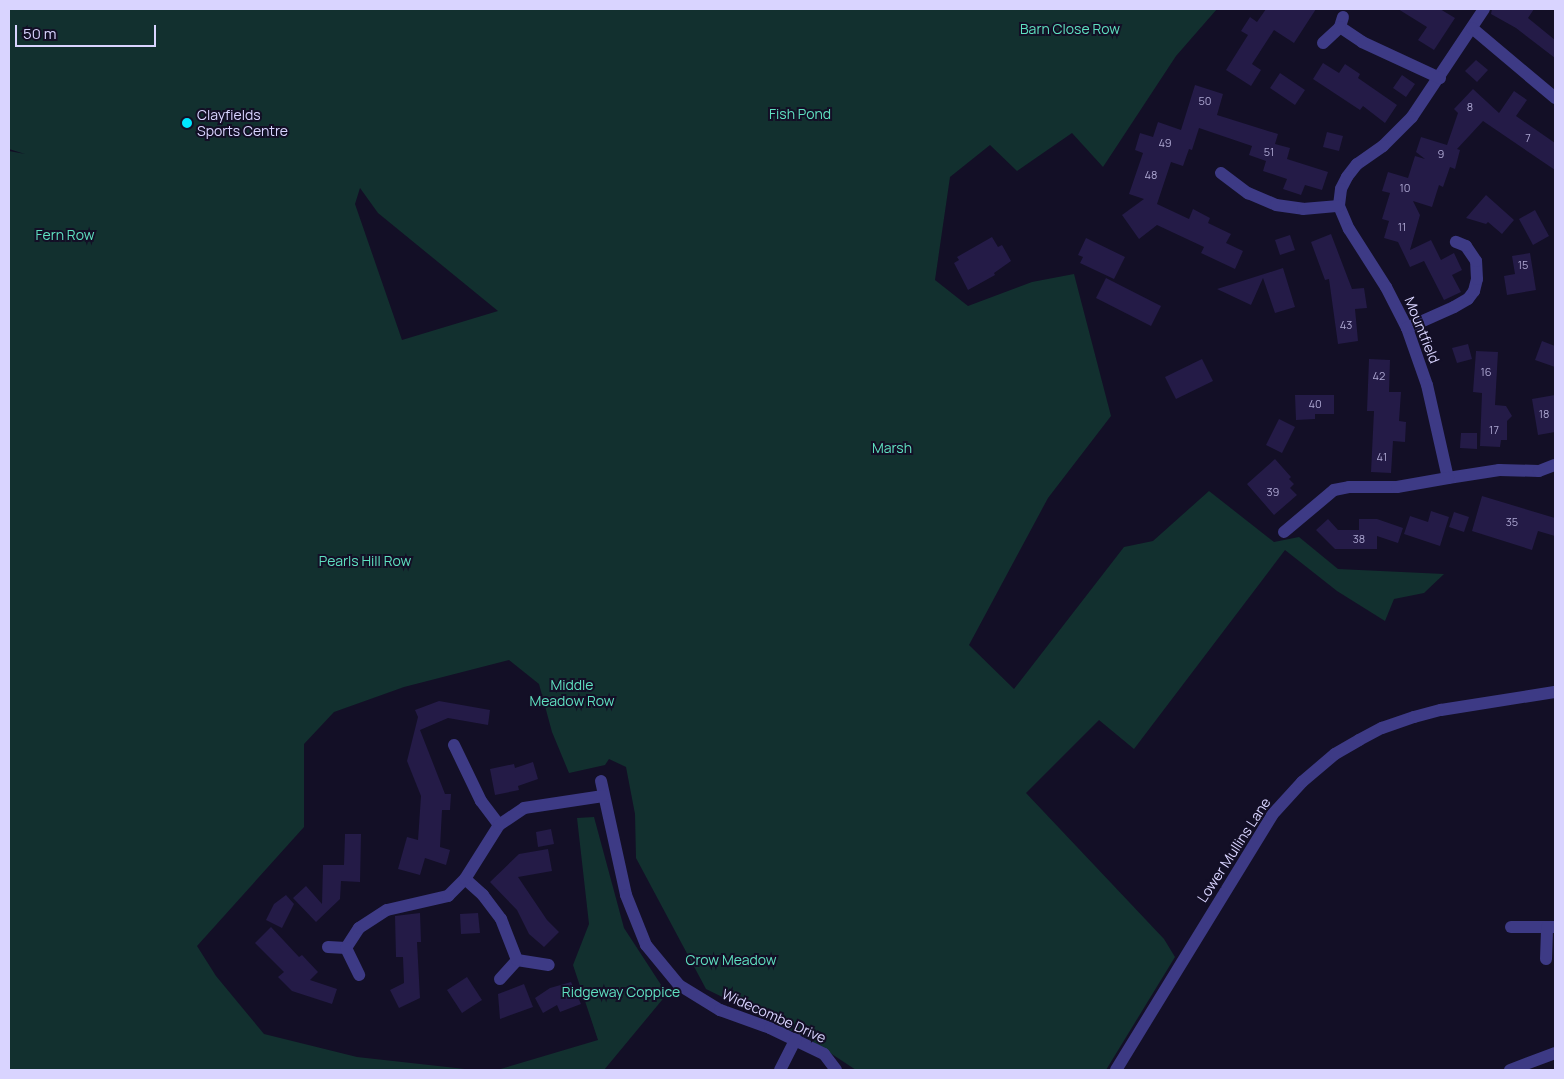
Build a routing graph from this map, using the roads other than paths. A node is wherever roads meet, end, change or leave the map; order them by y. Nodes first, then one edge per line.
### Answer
1 (1484, 9) edge
2 (1472, 28) junction
3 (1322, 43) dead end
4 (1440, 78) junction
5 (1555, 98) edge
6 (1221, 173) dead end
7 (1339, 206) junction
8 (1456, 242) dead end
9 (1407, 328) junction
10 (1555, 464) edge
11 (1448, 478) junction
12 (1284, 532) dead end
13 (1555, 692) edge
14 (454, 745) dead end
15 (601, 781) dead end
16 (603, 796) junction
17 (499, 825) junction
18 (465, 879) junction
19 (1511, 927) dead end
20 (1551, 927) edge
21 (328, 947) dead end
22 (346, 948) junction
23 (1546, 959) dead end
24 (517, 960) junction
25 (548, 965) dead end
26 (359, 975) dead end
27 (500, 979) dead end
28 (796, 1039) junction
29 (1555, 1053) edge
30 (780, 1070) edge
31 (836, 1070) edge
32 (1116, 1070) edge
33 (1510, 1070) edge

1 - 2 street
2 - 4 street
2 - 5 street
3 - 4 street
4 - 7 street
6 - 7 street
7 - 9 street, Mountfield
8 - 9 street
9 - 11 street, Mountfield
10 - 11 street
11 - 12 street
13 - 32 street, Lower Mullins Lane
14 - 17 street
15 - 16 street, Widecombe Drive
16 - 17 street
16 - 28 street, Widecombe Drive
17 - 18 street
18 - 22 street
18 - 24 street
19 - 20 street
20 - 23 street
21 - 22 street
22 - 26 street
24 - 25 street
24 - 27 street
28 - 30 street
28 - 31 street, Widecombe Drive
29 - 33 street

